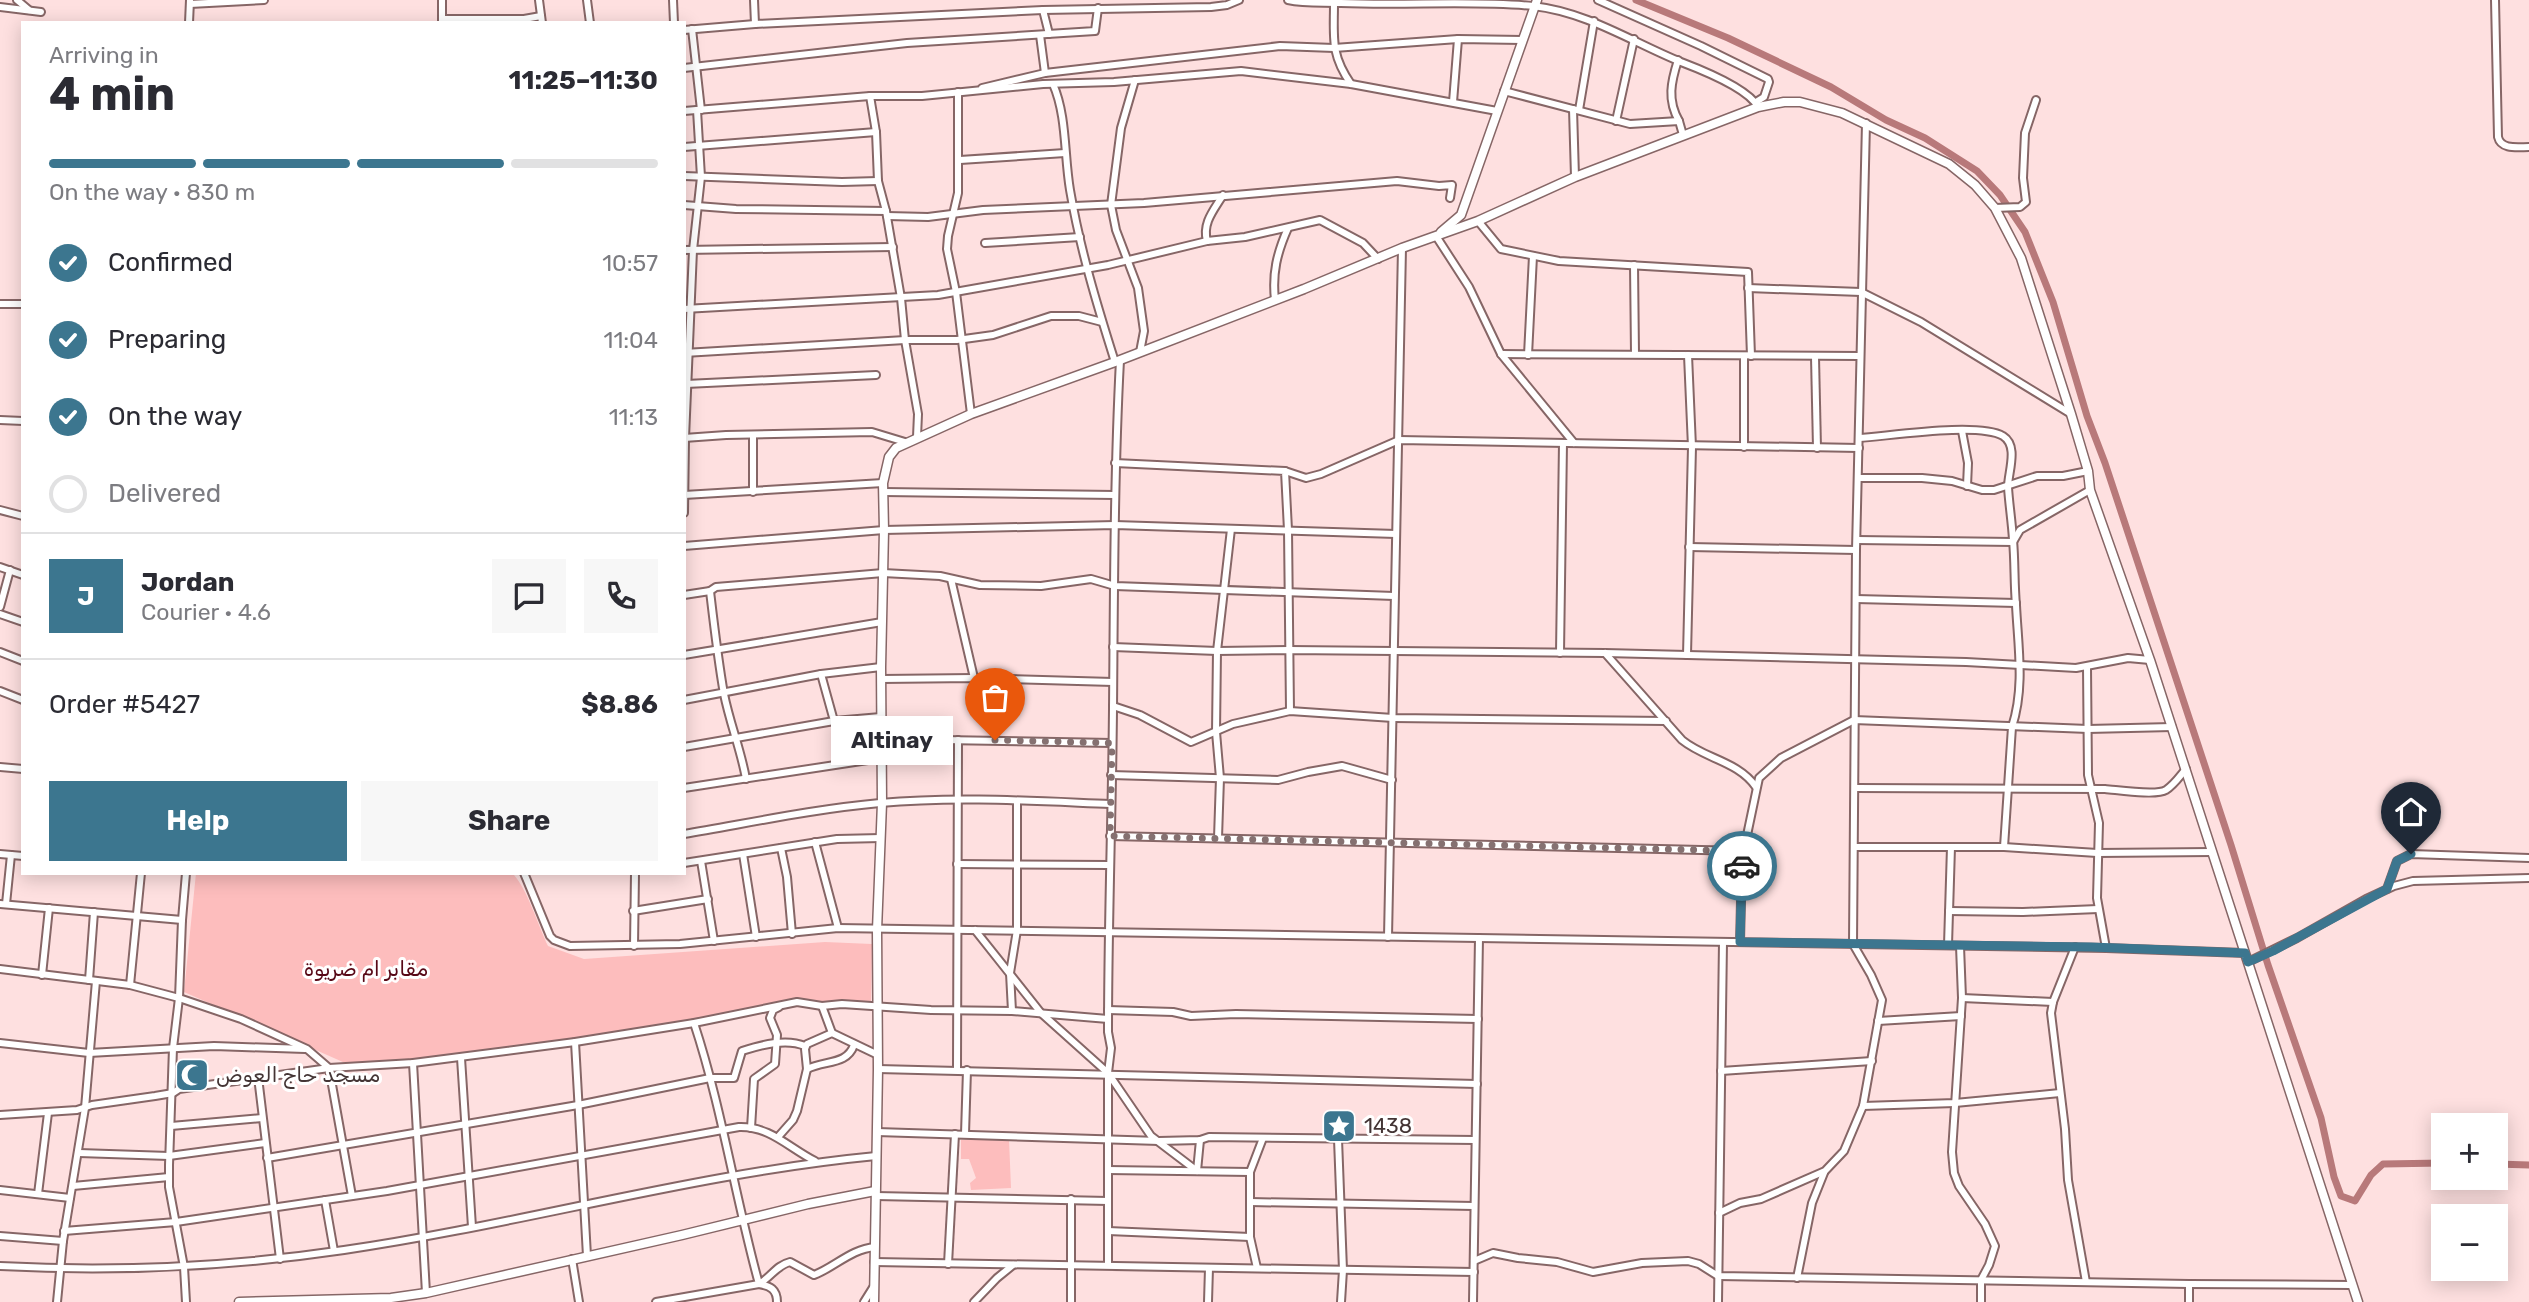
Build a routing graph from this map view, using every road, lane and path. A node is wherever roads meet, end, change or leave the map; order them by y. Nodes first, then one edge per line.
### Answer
1 (17, 0) edge
2 (264, 0) edge
3 (442, 0) edge
4 (539, 0) edge
5 (587, 0) edge
6 (673, 0) edge
7 (754, 0) edge
8 (1239, 0) edge
9 (1288, 0) edge
10 (1598, 0) edge
11 (2495, 0) edge
12 (1304, 1) edge
13 (190, 2) edge
14 (1334, 3) junction
15 (1535, 3) edge
16 (1110, 4) edge
17 (0, 7) edge
18 (1098, 8) junction
19 (29, 10) junction
20 (1043, 10) junction
21 (41, 12) dead end
22 (542, 19) edge
23 (189, 21) edge
24 (442, 21) edge
25 (590, 21) edge
26 (674, 21) edge
27 (1594, 21) junction
28 (755, 24) junction
29 (688, 29) edge
30 (1049, 34) junction
31 (1040, 35) junction
32 (1458, 39) junction
33 (1634, 39) junction
34 (1522, 40) junction
35 (1334, 48) junction
36 (1678, 60) junction
37 (698, 66) junction
38 (686, 68) edge
39 (1045, 73) junction
40 (1135, 80) junction
41 (1053, 84) junction
42 (1351, 84) junction
43 (974, 90) junction
44 (1504, 91) junction
45 (958, 92) junction
46 (870, 96) junction
47 (2036, 100) dead end
48 (1453, 102) junction
49 (1757, 105) junction
50 (699, 110) junction
51 (1576, 110) junction
52 (686, 111) edge
53 (1497, 111) junction
54 (1616, 121) junction
55 (1679, 121) junction
56 (1866, 123) junction
57 (876, 132) junction
58 (1683, 135) junction
59 (700, 146) junction
60 (686, 147) edge
61 (2529, 147) edge
62 (1065, 153) junction
63 (960, 160) junction
64 (686, 176) edge
65 (701, 177) junction
66 (1575, 177) junction
67 (878, 181) junction
68 (1223, 195) junction
69 (1450, 198) dead end
70 (686, 205) edge
71 (1111, 205) junction
72 (699, 206) junction
73 (1073, 208) junction
74 (1995, 208) junction
75 (955, 213) junction
76 (886, 214) junction
77 (1478, 220) junction
78 (1288, 229) junction
79 (1436, 236) junction
80 (1080, 237) junction
81 (1207, 241) junction
82 (985, 243) dead end
83 (892, 247) junction
84 (1402, 248) junction
85 (686, 250) edge
86 (693, 250) junction
87 (1532, 256) junction
88 (1378, 259) junction
89 (1128, 261) junction
90 (1634, 265) junction
91 (1086, 269) junction
92 (1748, 288) junction
93 (956, 292) junction
94 (1861, 292) junction
95 (901, 298) junction
96 (1275, 300) junction
97 (0, 304) edge
98 (21, 304) edge
99 (687, 309) edge
100 (1102, 322) junction
101 (962, 339) junction
102 (905, 340) junction
103 (1140, 352) junction
104 (686, 353) edge
105 (1636, 354) junction
106 (1501, 355) junction
107 (1528, 355) junction
108 (1688, 355) junction
109 (1747, 356) junction
110 (1860, 356) junction
111 (1815, 357) junction
112 (1117, 361) junction
113 (876, 375) dead end
114 (686, 384) edge
115 (971, 414) junction
116 (2071, 414) junction
117 (0, 420) edge
118 (21, 421) edge
119 (1962, 431) junction
120 (753, 435) junction
121 (917, 437) junction
122 (686, 438) edge
123 (1859, 438) junction
124 (1399, 440) junction
125 (905, 442) junction
126 (1563, 443) junction
127 (1574, 443) junction
128 (1692, 447) junction
129 (1744, 447) junction
130 (1817, 448) junction
131 (1859, 449) junction
132 (1115, 463) junction
133 (1284, 471) junction
134 (2088, 471) junction
135 (1858, 478) junction
136 (2008, 485) junction
137 (1967, 486) junction
138 (883, 487) junction
139 (2090, 490) junction
140 (753, 492) junction
141 (686, 495) edge
142 (1115, 495) junction
143 (0, 510) edge
144 (21, 515) edge
145 (1115, 525) junction
146 (1231, 529) junction
147 (884, 530) junction
148 (1288, 530) junction
149 (1396, 534) junction
150 (1857, 540) junction
151 (2013, 542) junction
152 (686, 546) edge
153 (1689, 547) junction
154 (1856, 550) junction
155 (0, 567) edge
156 (10, 570) junction
157 (883, 573) junction
158 (21, 574) edge
159 (951, 579) junction
160 (1115, 586) junction
161 (1224, 590) junction
162 (710, 591) junction
163 (1289, 593) junction
164 (686, 595) edge
165 (1394, 596) junction
166 (1856, 599) junction
167 (2015, 603) junction
168 (0, 607) edge
169 (0, 614) edge
170 (21, 621) edge
171 (882, 622) junction
172 (1113, 647) junction
173 (717, 649) junction
174 (1289, 650) junction
175 (1217, 651) junction
176 (1393, 651) junction
177 (0, 652) edge
178 (1560, 653) junction
179 (1605, 653) junction
180 (686, 655) edge
181 (1687, 655) junction
182 (21, 660) edge
183 (1855, 660) junction
184 (2150, 660) junction
185 (2020, 664) junction
186 (881, 667) junction
187 (2087, 667) junction
188 (821, 674) junction
189 (974, 678) junction
190 (881, 679) junction
191 (1113, 682) junction
192 (0, 691) edge
193 (724, 692) junction
194 (21, 699) edge
195 (686, 700) edge
196 (1113, 706) junction
197 (1290, 710) junction
198 (881, 717) junction
199 (1393, 718) junction
200 (1854, 720) junction
201 (834, 721) junction
202 (1666, 721) junction
203 (2012, 727) junction
204 (2172, 727) junction
205 (2088, 729) junction
206 (1216, 732) junction
207 (734, 738) junction
208 (882, 739) junction
209 (958, 740) junction
210 (1112, 743) junction
211 (686, 747) edge
212 (881, 758) junction
213 (0, 767) edge
214 (21, 769) edge
215 (2186, 769) junction
216 (1111, 775) junction
217 (1220, 778) junction
218 (746, 779) junction
219 (1392, 780) junction
220 (1756, 787) junction
221 (2010, 787) junction
222 (686, 788) edge
223 (1856, 788) junction
224 (2091, 791) junction
225 (957, 800) junction
226 (1017, 801) junction
227 (882, 803) junction
228 (1110, 804) junction
229 (686, 834) edge
230 (1110, 836) junction
231 (881, 838) junction
232 (1218, 838) junction
233 (815, 842) junction
234 (1391, 843) junction
235 (1854, 847) junction
236 (1951, 847) junction
237 (2004, 847) junction
238 (781, 848) junction
239 (1743, 851) junction
240 (2212, 852) junction
241 (2097, 853) junction
242 (0, 854) edge
243 (743, 854) junction
244 (11, 855) junction
245 (21, 856) edge
246 (2529, 858) edge
247 (701, 860) junction
248 (686, 863) edge
249 (957, 864) junction
250 (1017, 865) junction
251 (1110, 865) junction
252 (141, 875) edge
253 (186, 875) edge
254 (525, 875) edge
255 (635, 875) edge
256 (2529, 878) edge
257 (2387, 889) junction
258 (708, 899) junction
259 (3, 904) edge
260 (49, 908) junction
261 (2098, 909) junction
262 (633, 911) junction
263 (1949, 911) junction
264 (94, 912) junction
265 (136, 916) junction
266 (182, 920) junction
267 (838, 928) junction
268 (877, 930) junction
269 (957, 930) junction
270 (975, 930) junction
271 (1017, 930) junction
272 (1108, 932) junction
273 (792, 934) junction
274 (756, 937) junction
275 (1388, 937) junction
276 (1479, 938) junction
277 (714, 941) junction
278 (1723, 942) junction
279 (1740, 942) junction
280 (1853, 944) junction
281 (1948, 945) junction
282 (634, 946) junction
283 (1960, 946) junction
284 (2075, 947) junction
285 (2106, 948) junction
286 (2246, 958) junction
287 (0, 969) edge
288 (1010, 974) junction
289 (42, 975) junction
290 (92, 981) junction
291 (130, 985) junction
292 (179, 998) junction
293 (1962, 998) junction
294 (2053, 1002) junction
295 (784, 1004) junction
296 (822, 1006) junction
297 (877, 1007) junction
298 (957, 1010) junction
299 (1108, 1010) junction
300 (1012, 1011) junction
301 (1041, 1013) junction
302 (1961, 1016) junction
303 (1108, 1019) junction
304 (1478, 1019) junction
305 (1878, 1021) junction
306 (694, 1023) junction
307 (832, 1033) junction
308 (575, 1042) junction
309 (0, 1043) edge
310 (776, 1043) junction
311 (854, 1045) junction
312 (805, 1046) junction
313 (173, 1048) junction
314 (307, 1049) junction
315 (89, 1053) junction
316 (878, 1055) junction
317 (461, 1058) junction
318 (1871, 1061) junction
319 (413, 1063) junction
320 (329, 1068) junction
321 (807, 1069) junction
322 (878, 1069) junction
323 (957, 1070) junction
324 (967, 1070) junction
325 (1721, 1071) junction
326 (1108, 1073) junction
327 (258, 1077) junction
328 (710, 1078) junction
329 (1477, 1084) junction
330 (173, 1093) junction
331 (2060, 1093) junction
332 (1955, 1102) junction
333 (578, 1105) junction
334 (1863, 1106) junction
335 (85, 1108) junction
336 (48, 1113) junction
337 (0, 1115) edge
338 (262, 1118) junction
339 (465, 1124) junction
340 (171, 1126) junction
341 (751, 1128) junction
342 (724, 1129) junction
343 (418, 1132) junction
344 (877, 1132) junction
345 (955, 1134) junction
346 (965, 1134) junction
347 (778, 1137) junction
348 (1263, 1138) junction
349 (1338, 1139) junction
350 (1108, 1140) junction
351 (1200, 1140) junction
352 (1475, 1140) junction
353 (1159, 1141) junction
354 (265, 1143) junction
355 (343, 1145) junction
356 (79, 1153) junction
357 (169, 1156) junction
358 (876, 1156) junction
359 (581, 1157) junction
360 (267, 1158) junction
361 (817, 1162) junction
362 (1108, 1170) junction
363 (1197, 1171) junction
364 (1825, 1171) junction
365 (1250, 1172) junction
366 (733, 1175) junction
367 (169, 1177) junction
368 (468, 1177) junction
369 (73, 1186) junction
370 (420, 1186) junction
371 (0, 1190) edge
372 (875, 1193) junction
373 (38, 1194) junction
374 (352, 1196) junction
375 (70, 1198) junction
376 (951, 1198) junction
377 (1071, 1199) junction
378 (325, 1200) junction
379 (1108, 1201) junction
380 (1250, 1202) junction
381 (1340, 1203) junction
382 (586, 1204) junction
383 (1474, 1206) junction
384 (272, 1207) junction
385 (1719, 1213) junction
386 (741, 1220) junction
387 (176, 1222) junction
388 (472, 1227) junction
389 (64, 1231) junction
390 (1108, 1231) junction
391 (0, 1236) edge
392 (424, 1237) junction
393 (1250, 1237) junction
394 (63, 1241) junction
395 (875, 1247) junction
396 (334, 1251) junction
397 (587, 1256) junction
398 (280, 1259) junction
399 (572, 1259) junction
400 (1474, 1261) junction
401 (874, 1262) junction
402 (948, 1264) junction
403 (1015, 1265) junction
404 (1072, 1265) junction
405 (1108, 1265) junction
406 (0, 1266) edge
407 (184, 1267) junction
408 (1209, 1268) junction
409 (1257, 1268) junction
410 (61, 1269) junction
411 (1343, 1270) junction
412 (1474, 1272) junction
413 (1718, 1276) junction
414 (1797, 1278) junction
415 (1981, 1280) junction
416 (2086, 1282) junction
417 (759, 1284) junction
418 (2189, 1284) junction
419 (2352, 1284) junction
420 (874, 1285) junction
421 (426, 1293) junction
422 (416, 1298) edge
423 (391, 1300) edge
424 (57, 1302) edge
425 (186, 1302) edge
426 (239, 1302) edge
427 (579, 1302) edge
428 (656, 1302) edge
429 (777, 1302) edge
430 (864, 1302) edge
431 (874, 1302) edge
432 (974, 1302) edge
433 (1071, 1302) edge
434 (1208, 1302) edge
435 (1341, 1302) edge
436 (1473, 1302) edge
437 (1718, 1302) edge
438 (1981, 1302) edge
439 (2189, 1302) edge
440 (2358, 1302) edge

1 - 19 street
2 - 13 street
3 - 24 street
4 - 22 street
5 - 25 street
6 - 26 street
7 - 28 street
8 - 16 street
9 - 12 street
10 - 49 street
11 - 61 street
12 - 14 street
13 - 23 street
14 - 15 street
14 - 35 street
15 - 27 street
15 - 34 street
16 - 18 street
17 - 19 street
18 - 20 street
18 - 30 street
19 - 21 street
20 - 28 street
20 - 30 street
22 - 24 street
27 - 33 street
27 - 51 street
28 - 29 street
29 - 37 street
30 - 31 street
31 - 37 street
31 - 39 street
32 - 34 street
32 - 35 street
32 - 48 street
33 - 36 street
33 - 54 street
34 - 44 street
35 - 39 street
35 - 42 street
36 - 49 street
36 - 55 street
37 - 38 street
37 - 50 street
39 - 43 street
40 - 41 street
40 - 42 street
40 - 71 street
41 - 43 street
41 - 62 street
42 - 48 street
43 - 45 street
44 - 51 street
44 - 53 street
45 - 46 street
45 - 63 street
46 - 50 street
46 - 57 street
47 - 74 street
48 - 53 street
49 - 56 street
49 - 58 street
50 - 52 street
50 - 59 street
51 - 54 street
51 - 66 street
53 - 79 street
54 - 55 street
55 - 58 street
56 - 74 street
56 - 94 street
57 - 59 street
57 - 67 street
58 - 66 street
59 - 60 street
59 - 65 street
62 - 63 street
62 - 73 street
63 - 75 street
64 - 65 street
65 - 67 street
65 - 72 street
66 - 77 street
67 - 76 street
68 - 69 street
68 - 71 street
68 - 81 street
70 - 72 street
71 - 73 street
71 - 89 street
72 - 76 street
72 - 86 street
73 - 75 street
73 - 80 street
74 - 116 street
75 - 76 street
75 - 93 street
76 - 83 street
77 - 79 street
77 - 87 street
78 - 81 street
78 - 88 street
78 - 96 street
79 - 84 street
79 - 106 street
80 - 82 street
80 - 91 street
81 - 89 street
83 - 86 street
83 - 95 street
84 - 88 street
84 - 124 street
85 - 86 street
86 - 99 street
87 - 90 street
87 - 107 street
88 - 96 street
89 - 91 street
89 - 103 street
90 - 92 street
90 - 105 street
91 - 93 street
91 - 100 street
92 - 94 street
92 - 109 street
93 - 95 street
93 - 101 street
94 - 110 street
94 - 116 street
95 - 99 street
95 - 102 street
96 - 103 street
97 - 98 street
99 - 104 street
100 - 101 street
100 - 112 street
101 - 102 street
101 - 115 street
102 - 104 street
102 - 121 street
103 - 112 street
104 - 114 street
105 - 107 street
105 - 108 street
106 - 107 street
106 - 127 street
108 - 109 street
108 - 128 street
109 - 111 street
109 - 129 street
110 - 111 street
110 - 123 street
111 - 130 street
112 - 115 street
112 - 132 street
113 - 114 street
115 - 121 street
116 - 134 street
117 - 118 street
119 - 123 street
119 - 136 street
119 - 137 street
120 - 122 street
120 - 125 street
120 - 140 street
121 - 125 street
123 - 131 street
124 - 126 street
124 - 133 street
124 - 149 street
125 - 138 street
126 - 127 street
126 - 178 street
127 - 128 street
128 - 129 street
128 - 153 street
129 - 130 street
130 - 131 street
131 - 135 street
132 - 133 street
132 - 142 street
133 - 148 street
134 - 136 street
134 - 139 street
135 - 137 street
135 - 150 street
136 - 137 street
136 - 151 street
138 - 140 street
138 - 142 street
138 - 147 street
139 - 151 street
139 - 184 street
140 - 141 street
142 - 145 street
143 - 144 street
145 - 146 street
145 - 147 street
145 - 160 street
146 - 148 street
146 - 161 street
147 - 152 street
147 - 157 street
148 - 149 street
148 - 163 street
149 - 165 street
150 - 151 street
150 - 154 street
151 - 167 street
153 - 154 street
153 - 181 street
154 - 166 street
155 - 156 street
156 - 158 street
156 - 168 street
157 - 159 street
157 - 162 street
157 - 171 street
159 - 160 street
159 - 189 street
160 - 161 street
160 - 172 street
161 - 163 street
161 - 175 street
162 - 164 street
162 - 173 street
163 - 165 street
163 - 174 street
165 - 176 street
166 - 167 street
166 - 183 street
167 - 185 street
169 - 170 street
171 - 173 street
171 - 186 street
172 - 175 street
172 - 191 street
173 - 180 street
173 - 193 street
174 - 175 street
174 - 176 street
174 - 197 street
175 - 206 street
176 - 178 street
176 - 199 street
177 - 182 street
178 - 179 street
179 - 181 street
179 - 202 street
181 - 183 street
183 - 185 street
183 - 200 street
184 - 187 street
184 - 204 street
185 - 187 street
185 - 203 street
186 - 188 street
186 - 190 street
187 - 205 street
188 - 193 street
188 - 201 street
189 - 190 street
189 - 191 street
190 - 198 street
191 - 196 street
192 - 194 street
193 - 195 street
193 - 207 street
196 - 206 street
196 - 210 street
197 - 199 street
197 - 206 street
198 - 201 street
198 - 208 street
199 - 202 street
199 - 219 street
200 - 203 street
200 - 220 street
200 - 223 street
201 - 207 street
202 - 220 street
203 - 205 street
203 - 221 street
204 - 205 street
204 - 215 street
205 - 224 street
206 - 217 street
207 - 211 street
207 - 218 street
208 - 209 street
208 - 212 street
209 - 210 street
209 - 225 street
210 - 216 street
212 - 218 street
212 - 227 street
213 - 214 street
215 - 224 street
215 - 240 street
216 - 217 street
216 - 228 street
217 - 219 street
217 - 232 street
218 - 222 street
219 - 234 street
220 - 239 street
221 - 223 street
221 - 224 street
221 - 237 street
223 - 235 street
224 - 241 street
225 - 226 street
225 - 227 street
225 - 249 street
226 - 228 street
226 - 250 street
227 - 229 street
227 - 231 street
228 - 230 street
230 - 232 street
230 - 251 street
231 - 233 street
231 - 268 street
232 - 234 street
233 - 238 street
233 - 267 street
234 - 239 street
234 - 275 street
235 - 236 street
235 - 280 street
236 - 237 street
236 - 263 street
237 - 241 street
238 - 243 street
238 - 273 street
239 - 279 street
240 - 241 street
240 - 286 street
241 - 261 street
242 - 244 street
243 - 247 street
243 - 274 street
244 - 245 street
244 - 259 street
246 - 257 street
247 - 248 street
247 - 258 street
249 - 250 street
249 - 269 street
250 - 251 street
250 - 271 street
251 - 272 street
252 - 265 street
253 - 266 street
254 - 282 street
255 - 262 street
256 - 257 street
257 - 286 street
258 - 262 street
258 - 277 street
259 - 260 street
260 - 264 street
260 - 289 street
261 - 263 street
261 - 285 street
262 - 282 street
263 - 281 street
264 - 265 street
264 - 290 street
265 - 266 street
265 - 291 street
266 - 292 street
267 - 268 street
267 - 273 street
268 - 269 street
268 - 297 street
269 - 270 street
269 - 298 street
270 - 271 street
270 - 288 street
271 - 272 street
271 - 288 street
272 - 275 street
272 - 299 street
273 - 274 street
274 - 277 street
275 - 276 street
276 - 278 street
276 - 304 street
277 - 282 street
278 - 279 street
278 - 325 street
279 - 280 street
280 - 281 street
280 - 305 street
281 - 283 street
283 - 284 street
283 - 293 street
284 - 285 street
284 - 294 street
285 - 286 street
286 - 419 street
287 - 289 street
288 - 300 street
288 - 301 street
289 - 290 street
290 - 291 street
290 - 315 street
291 - 292 street
292 - 313 street
292 - 314 street
293 - 294 street
293 - 302 street
294 - 331 street
295 - 296 street
295 - 306 street
295 - 310 street
296 - 297 street
296 - 307 street
297 - 298 street
297 - 316 street
298 - 300 street
298 - 323 street
299 - 303 street
299 - 304 street
300 - 301 street
301 - 303 street
301 - 326 street
302 - 305 street
302 - 332 street
303 - 326 street
304 - 329 street
305 - 318 street
306 - 308 street
306 - 328 street
307 - 311 street
307 - 312 street
308 - 317 street
308 - 333 street
309 - 315 street
310 - 312 street
310 - 328 street
310 - 341 street
311 - 316 street
311 - 321 street
312 - 321 street
313 - 314 street
313 - 315 street
313 - 330 street
314 - 320 street
315 - 335 street
316 - 322 street
317 - 319 street
317 - 339 street
318 - 325 street
318 - 334 street
319 - 320 street
319 - 343 street
320 - 327 street
320 - 355 street
321 - 347 street
322 - 323 street
322 - 344 street
323 - 324 street
324 - 326 street
324 - 346 street
325 - 385 street
326 - 329 street
326 - 350 street
326 - 353 street
327 - 330 street
327 - 338 street
328 - 333 street
328 - 342 street
329 - 352 street
330 - 335 street
330 - 340 street
331 - 332 street
331 - 416 street
332 - 334 street
332 - 415 street
333 - 339 street
333 - 359 street
334 - 364 street
335 - 336 street
335 - 356 street
336 - 337 street
336 - 373 street
338 - 340 street
338 - 354 street
339 - 343 street
339 - 368 street
340 - 357 street
341 - 342 street
341 - 347 street
342 - 359 street
342 - 366 street
343 - 355 street
343 - 370 street
344 - 345 street
344 - 358 street
345 - 346 street
345 - 376 street
346 - 350 street
347 - 361 street
348 - 349 street
348 - 351 street
348 - 365 street
349 - 352 street
349 - 381 street
350 - 353 street
350 - 362 street
351 - 353 street
351 - 363 street
352 - 383 street
353 - 363 street
354 - 357 street
354 - 360 street
355 - 360 street
355 - 374 street
356 - 357 street
356 - 369 street
357 - 367 street
358 - 361 street
358 - 372 street
359 - 368 street
359 - 382 street
360 - 384 street
361 - 366 street
362 - 363 street
362 - 379 street
363 - 365 street
364 - 385 street
364 - 414 street
365 - 380 street
366 - 382 street
366 - 386 street
367 - 369 street
367 - 387 street
368 - 370 street
368 - 388 street
369 - 375 street
370 - 374 street
370 - 392 street
371 - 373 street
372 - 376 street
372 - 386 street
372 - 395 street
373 - 375 street
374 - 378 street
375 - 389 street
376 - 377 street
376 - 402 street
377 - 379 street
377 - 404 street
378 - 384 street
378 - 396 street
379 - 390 street
380 - 381 street
380 - 393 street
381 - 383 street
381 - 411 street
382 - 388 street
382 - 397 street
383 - 400 street
384 - 387 street
384 - 398 street
385 - 413 street
386 - 397 street
386 - 417 street
387 - 389 street
387 - 407 street
388 - 392 street
389 - 394 street
390 - 393 street
390 - 405 street
391 - 394 street
392 - 396 street
392 - 421 street
393 - 409 street
394 - 410 street
395 - 401 street
395 - 417 street
396 - 398 street
397 - 399 street
398 - 407 street
399 - 421 street
399 - 427 street
400 - 412 street
400 - 413 street
401 - 402 street
401 - 420 street
402 - 403 street
403 - 404 street
403 - 432 street
404 - 405 street
404 - 433 street
405 - 408 street
406 - 410 street
407 - 410 street
407 - 425 street
408 - 409 street
408 - 434 street
409 - 411 street
410 - 424 street
411 - 412 street
411 - 435 street
412 - 436 street
413 - 414 street
413 - 437 street
414 - 415 street
415 - 416 street
415 - 438 street
416 - 418 street
417 - 428 street
417 - 429 street
418 - 419 street
418 - 439 street
419 - 440 street
420 - 430 street
420 - 431 street
421 - 422 street
422 - 423 street
423 - 426 street

